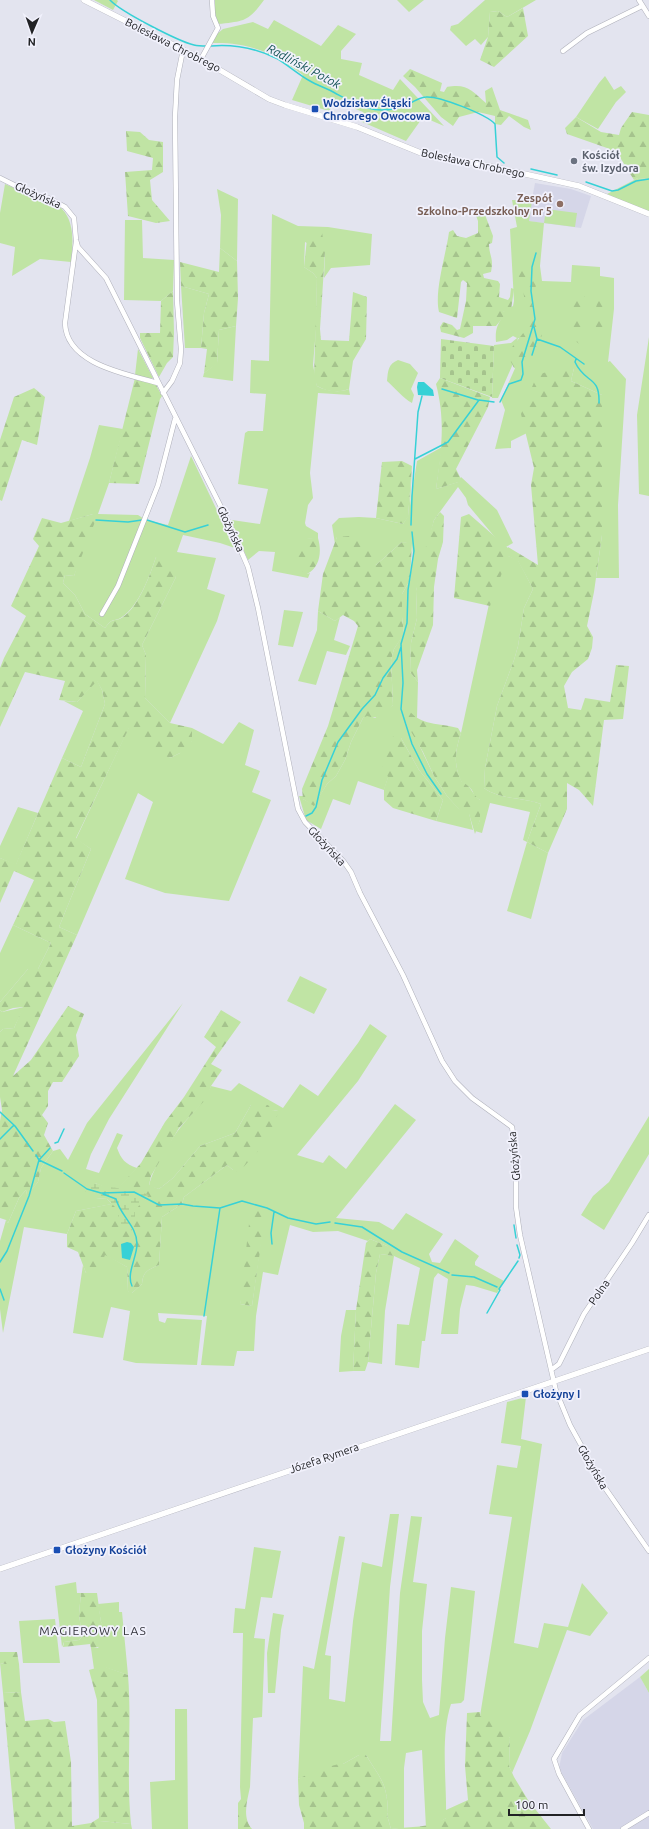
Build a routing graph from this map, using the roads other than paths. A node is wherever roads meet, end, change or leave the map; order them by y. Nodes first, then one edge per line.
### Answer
1 (84, 0) edge
2 (212, 0) edge
3 (639, 0) edge
4 (642, 6) junction
5 (649, 16) edge
6 (183, 50) junction
7 (562, 51) dead end
8 (201, 59) junction
9 (0, 178) edge
10 (649, 214) edge
11 (76, 240) junction
12 (158, 382) junction
13 (163, 393) junction
14 (176, 419) junction
15 (102, 614) dead end
16 (649, 1215) edge
17 (649, 1349) edge
18 (551, 1370) junction
19 (553, 1381) junction
20 (649, 1551) edge
21 (0, 1569) edge
22 (649, 1658) edge
23 (649, 1813) edge
24 (589, 1829) edge
25 (623, 1829) edge

1 - 6 street, Bolesława Chrobrego
2 - 8 street
3 - 4 street
4 - 5 street
4 - 7 street
6 - 8 street, Bolesława Chrobrego
6 - 13 street
8 - 10 street, Bolesława Chrobrego
9 - 11 street, Głożyńska
11 - 12 street, Głożyńska
11 - 12 street
12 - 13 street, Głożyńska
13 - 14 street, Głożyńska
14 - 15 street
14 - 18 street, Głożyńska
16 - 18 street, Polna
17 - 19 street, Józefa Rymera
18 - 19 street, Głożyńska
19 - 20 street, Głożyńska
19 - 21 street, Józefa Rymera
22 - 24 street
23 - 25 street

